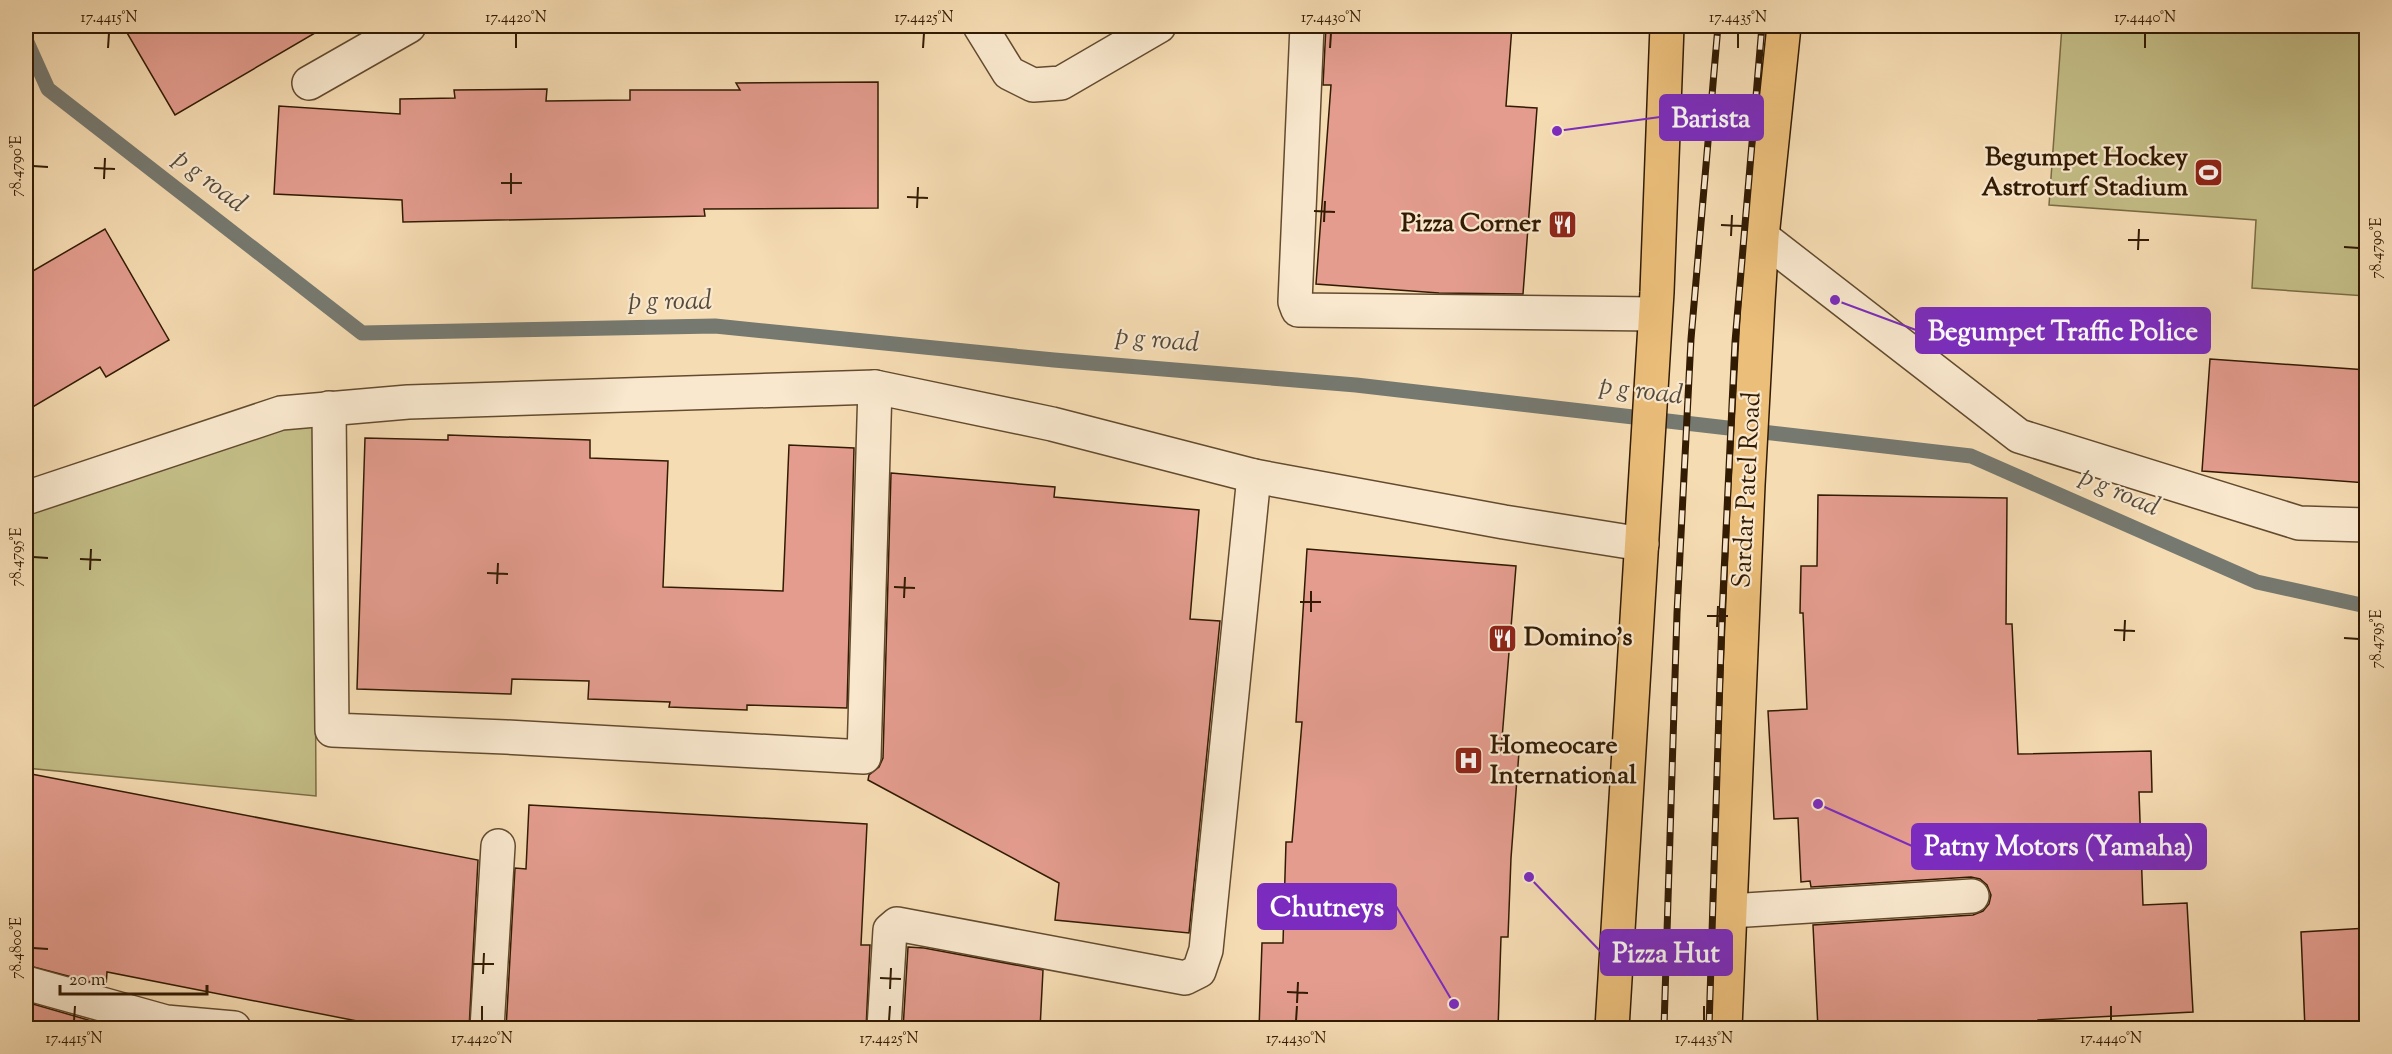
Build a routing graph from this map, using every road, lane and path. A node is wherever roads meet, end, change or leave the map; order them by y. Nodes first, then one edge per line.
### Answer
1 (409, 26) edge
2 (980, 26) edge
3 (1159, 26) edge
4 (1307, 26) edge
5 (1667, 26) edge
6 (1784, 26) edge
7 (309, 83) dead end
8 (1762, 237) junction
9 (1655, 314) junction
10 (874, 387) junction
11 (329, 408) junction
12 (1254, 476) junction
13 (26, 498) edge
14 (2367, 525) edge
15 (1642, 544) junction
16 (498, 846) dead end
17 (1972, 896) dead end
18 (1730, 911) junction
19 (26, 983) edge
20 (234, 1029) edge
21 (487, 1029) edge
22 (884, 1029) edge
23 (1612, 1029) edge
24 (1725, 1029) edge

1 - 7 street
2 - 3 street
4 - 9 street
5 - 9 main road
6 - 8 main road, Sardar Patel Road
8 - 14 street
8 - 18 main road, Sardar Patel Road
9 - 15 main road
10 - 11 street
10 - 11 street
10 - 12 street
11 - 13 street
12 - 15 street
12 - 22 street
15 - 23 main road
16 - 21 street
17 - 18 street
18 - 24 main road, Sardar Patel Road
19 - 20 street

